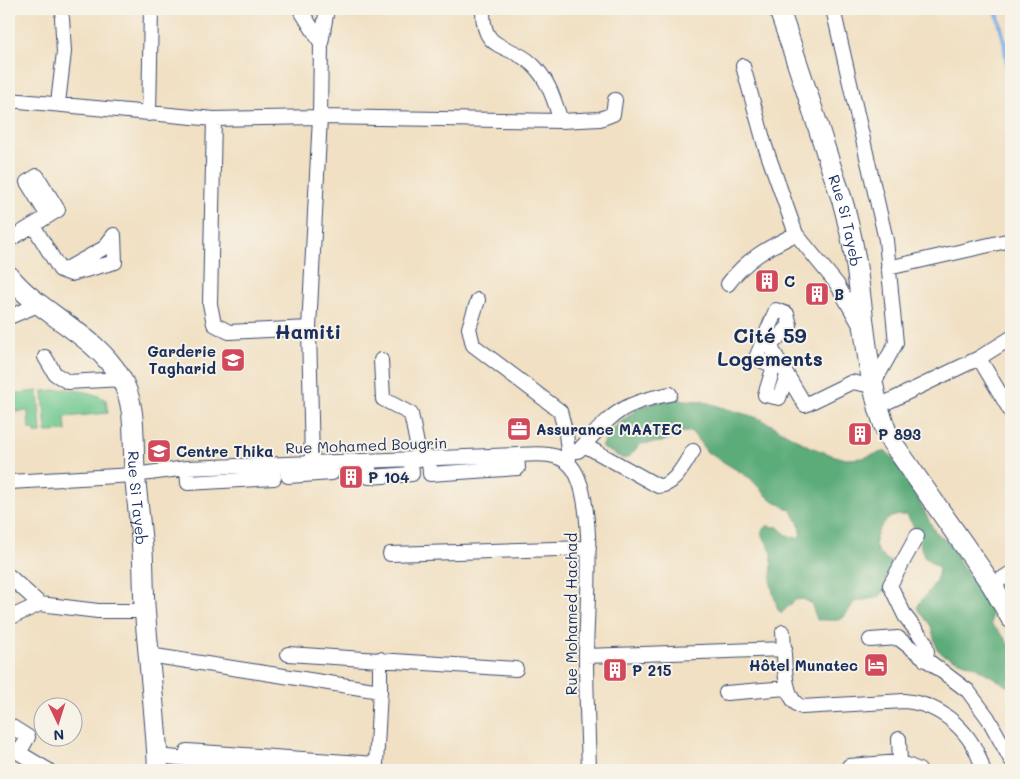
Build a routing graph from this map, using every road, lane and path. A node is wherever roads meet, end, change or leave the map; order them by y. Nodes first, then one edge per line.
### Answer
1 (151, 9) edge
2 (300, 9) edge
3 (327, 9) edge
4 (483, 9) edge
5 (780, 9) edge
6 (833, 9) edge
7 (62, 18) dead end
8 (321, 43) junction
9 (743, 66) dead end
10 (9, 100) edge
11 (615, 100) dead end
12 (58, 103) junction
13 (149, 114) junction
14 (320, 116) junction
15 (214, 119) junction
16 (561, 121) junction
17 (48, 216) dead end
18 (33, 225) junction
19 (796, 234) junction
20 (9, 240) edge
21 (1011, 240) edge
22 (888, 268) junction
23 (63, 272) dead end
24 (9, 276) edge
25 (728, 284) dead end
26 (478, 300) dead end
27 (38, 305) junction
28 (9, 317) edge
29 (310, 328) junction
30 (863, 332) junction
31 (1011, 338) edge
32 (45, 357) dead end
33 (979, 358) junction
34 (381, 360) dead end
35 (787, 376) junction
36 (122, 379) junction
37 (872, 386) junction
38 (670, 394) dead end
39 (878, 407) junction
40 (1011, 412) edge
41 (584, 445) junction
42 (693, 451) dead end
43 (420, 459) junction
44 (568, 461) junction
45 (331, 462) junction
46 (312, 463) junction
47 (287, 464) junction
48 (134, 475) junction
49 (9, 482) edge
50 (917, 536) dead end
51 (589, 548) junction
52 (390, 554) dead end
53 (1011, 573) edge
54 (9, 576) edge
55 (992, 585) junction
56 (40, 604) junction
57 (145, 611) junction
58 (9, 618) edge
59 (1011, 618) edge
60 (784, 632) dead end
61 (870, 640) dead end
62 (785, 649) junction
63 (288, 654) dead end
64 (150, 655) junction
65 (586, 656) junction
66 (380, 659) junction
67 (925, 660) junction
68 (516, 670) dead end
69 (787, 688) junction
70 (380, 691) junction
71 (726, 693) dead end
72 (9, 725) edge
73 (899, 739) dead end
74 (14, 750) edge
75 (187, 751) dead end
76 (1011, 760) edge
77 (900, 762) junction
78 (158, 763) edge
79 (849, 766) dead end
80 (48, 770) edge
81 (302, 770) edge
82 (589, 770) edge
83 (919, 770) edge
84 (983, 770) edge

1 - 13 street
2 - 8 street
3 - 8 street
4 - 16 street
5 - 30 main road, Rue Si Tayeb
6 - 22 street
7 - 12 street
8 - 14 street
9 - 19 street
10 - 12 street
11 - 16 street
12 - 13 street
13 - 15 street
14 - 15 street
14 - 16 street
14 - 29 street
15 - 29 street
17 - 18 street
18 - 20 street
18 - 23 street
19 - 25 street
19 - 30 street
21 - 22 street
22 - 37 street
24 - 27 main road, Rue Si Tayeb
26 - 44 street
27 - 28 street
27 - 36 main road, Rue Si Tayeb
29 - 46 street
30 - 37 main road, Rue Si Tayeb
31 - 33 street
32 - 36 street
33 - 39 street
33 - 40 street
34 - 43 street
35 - 35 street
35 - 37 street
36 - 48 main road, Rue Si Tayeb
37 - 39 main road, Rue Si Tayeb
38 - 41 street
39 - 55 main road, Rue Si Tayeb
41 - 42 street
41 - 44 street
43 - 44 street
43 - 45 street, Rue Mohamed Bougrin
44 - 51 street, Rue Mohamed Hachad
45 - 46 street, Rue Mohamed Bougrin
45 - 47 street
46 - 47 street, Rue Mohamed Bougrin
47 - 48 street, Rue Mohamed Bougrin
48 - 49 street
48 - 57 main road, Rue Si Tayeb
50 - 67 street
51 - 52 street
51 - 65 street, Rue Mohamed Hachad
53 - 55 street
54 - 56 street
55 - 59 main road, Rue Si Tayeb
56 - 57 street
56 - 58 street
57 - 64 main road, Rue Si Tayeb
60 - 62 street
61 - 67 street
62 - 65 street
62 - 69 street
63 - 66 street
64 - 70 street
64 - 78 main road, Rue Si Tayeb
65 - 82 street, Rue Mohamed Hachad
66 - 68 street
66 - 70 street
67 - 76 street
69 - 71 street
69 - 84 street
70 - 75 street
72 - 74 street
73 - 77 street
74 - 80 street
77 - 79 street
77 - 83 street
78 - 81 street

